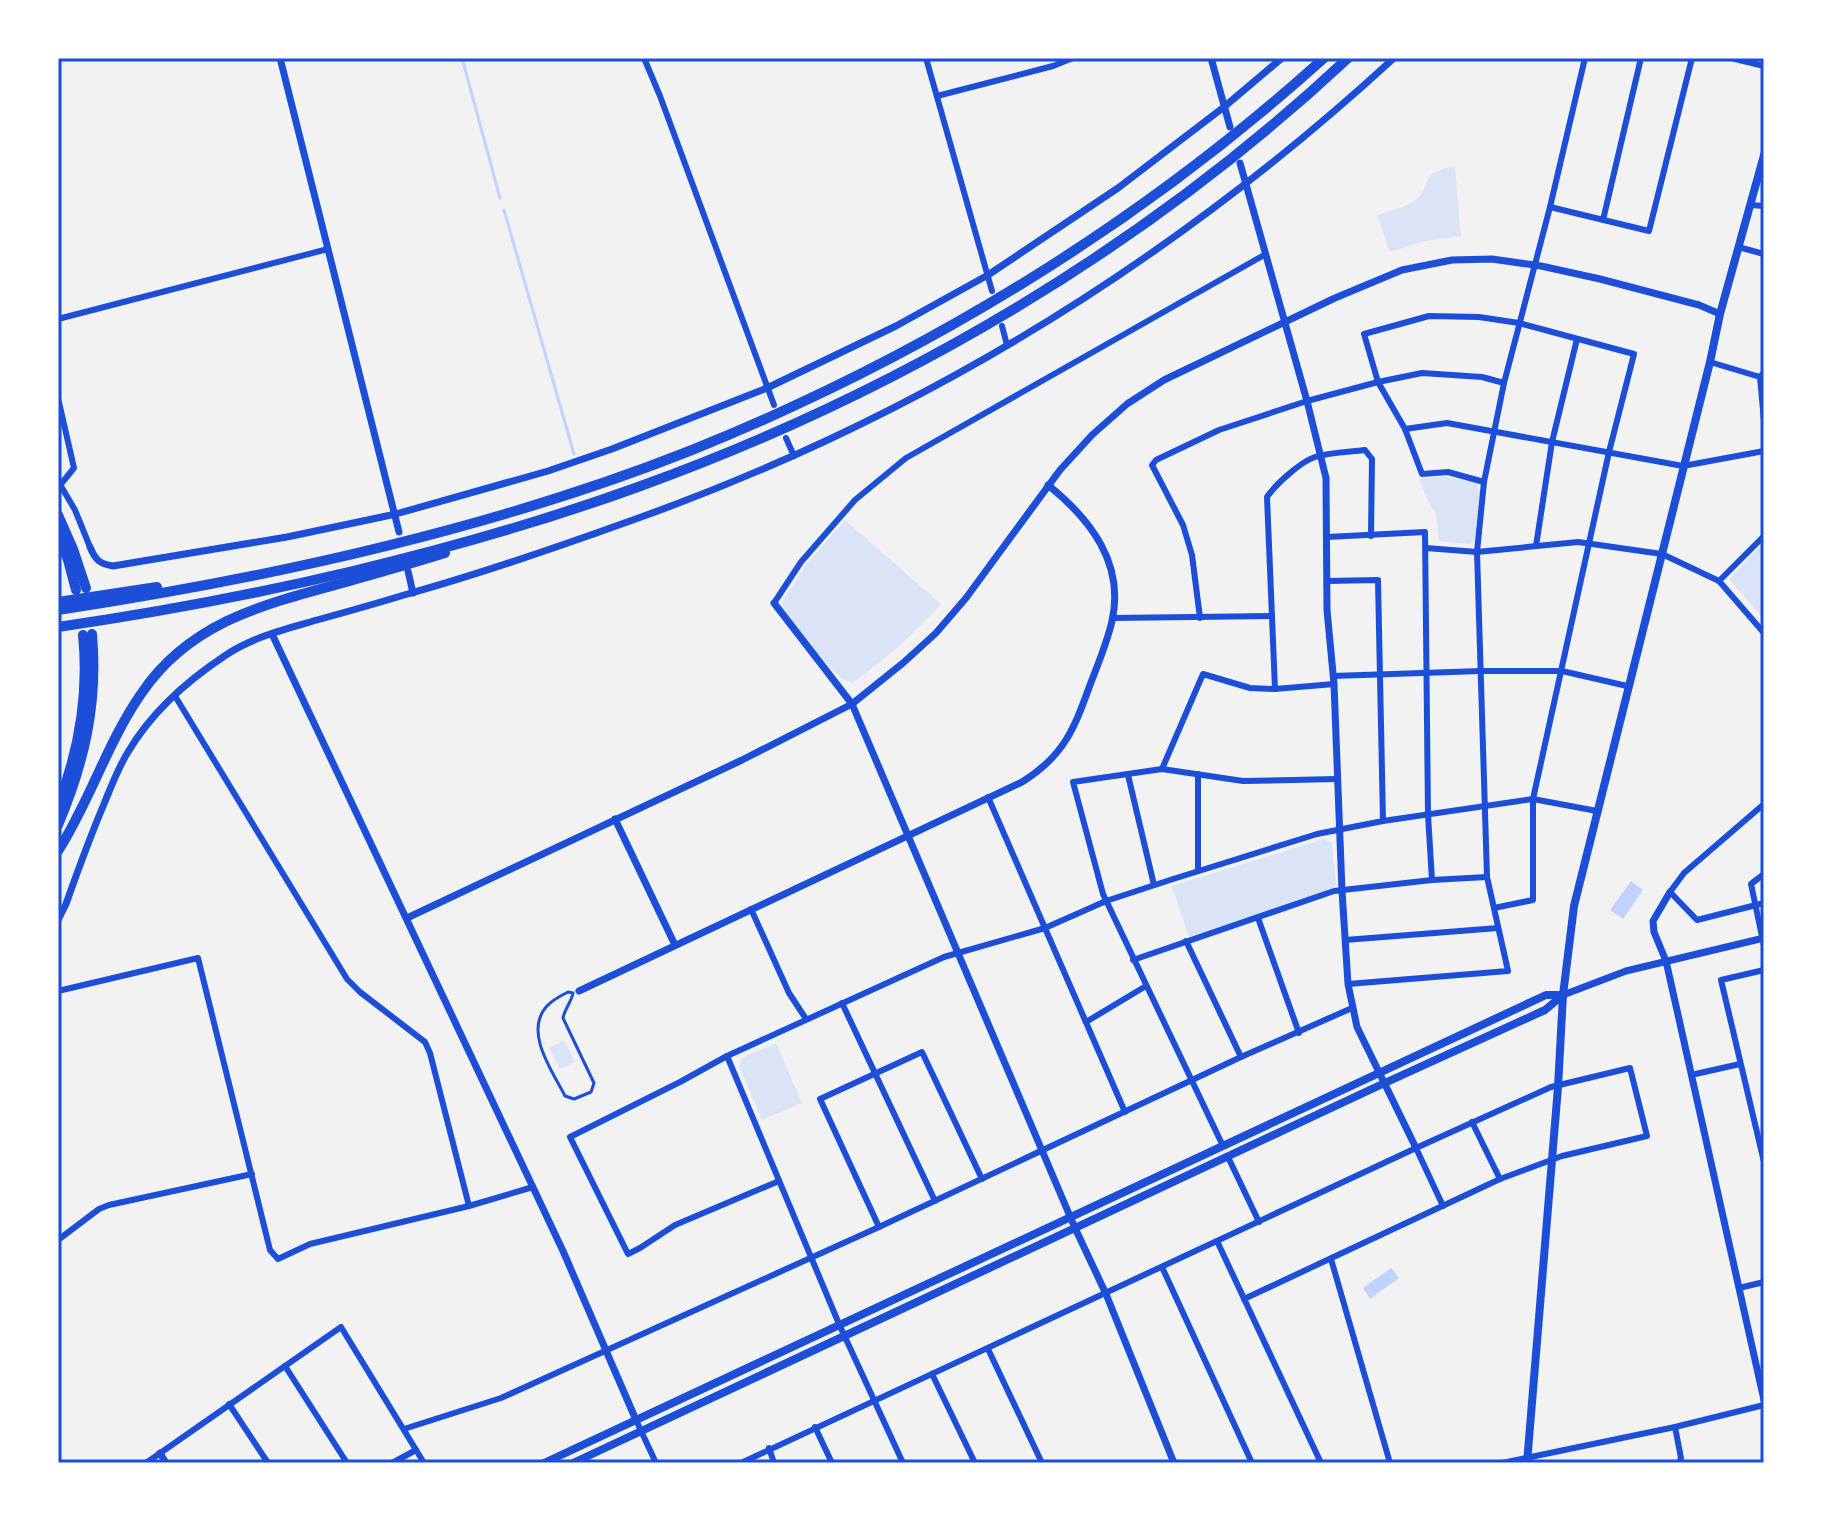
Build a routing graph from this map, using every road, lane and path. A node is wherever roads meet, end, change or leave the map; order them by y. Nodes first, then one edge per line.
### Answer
1 (280, 58) edge
2 (644, 58) edge
3 (926, 58) edge
4 (1073, 58) edge
5 (1211, 58) edge
6 (1282, 58) edge
7 (1324, 58) edge
8 (1348, 58) edge
9 (1394, 58) edge
10 (1585, 58) edge
11 (1641, 58) edge
12 (1692, 58) edge
13 (1731, 58) edge
14 (1056, 61) edge
15 (1764, 66) edge
16 (937, 96) junction
17 (1224, 107) junction
18 (1230, 127) dead end
19 (1764, 155) edge
20 (1240, 163) dead end
21 (1246, 184) junction
22 (1751, 205) junction
23 (1764, 206) edge
24 (1550, 207) junction
25 (1603, 220) junction
26 (1738, 247) junction
27 (328, 249) junction
28 (1266, 254) junction
29 (1764, 254) edge
30 (1534, 264) junction
31 (988, 275) junction
32 (992, 291) dead end
33 (1720, 314) junction
34 (58, 319) edge
35 (1519, 323) junction
36 (1284, 324) junction
37 (1002, 326) dead end
38 (1577, 339) junction
39 (1007, 345) junction
40 (1710, 362) junction
41 (1762, 374) edge
42 (1378, 382) junction
43 (1504, 383) junction
44 (767, 388) junction
45 (58, 398) edge
46 (1307, 401) junction
47 (774, 405) dead end
48 (1764, 421) edge
49 (1405, 429) junction
50 (1494, 432) junction
51 (786, 438) dead end
52 (1552, 442) junction
53 (1764, 451) edge
54 (1609, 452) junction
55 (794, 456) junction
56 (1322, 456) junction
57 (1683, 466) junction
58 (60, 482) edge
59 (1484, 482) junction
60 (1048, 485) junction
61 (396, 514) junction
62 (58, 515) edge
63 (521, 525) junction
64 (399, 532) dead end
65 (58, 534) edge
66 (1371, 536) junction
67 (1764, 536) edge
68 (1327, 537) junction
69 (1590, 543) junction
70 (1536, 546) junction
71 (90, 547) joint
72 (1426, 548) junction
73 (1477, 552) junction
74 (1662, 554) junction
75 (408, 571) dead end
76 (239, 579) junction
77 (1327, 581) junction
78 (1719, 581) junction
79 (413, 593) junction
80 (58, 602) edge
81 (774, 603) joint
82 (58, 610) edge
83 (1272, 616) junction
84 (1113, 618) junction
85 (1200, 618) junction
86 (58, 627) edge
87 (1764, 633) edge
88 (272, 634) junction
89 (1481, 671) junction
90 (1562, 671) junction
91 (1427, 673) junction
92 (1379, 674) junction
93 (1333, 680) junction
94 (1627, 686) junction
95 (1275, 689) junction
96 (175, 696) junction
97 (852, 704) junction
98 (1162, 769) junction
99 (1198, 774) junction
100 (1128, 775) junction
101 (1337, 779) junction
102 (988, 797) junction
103 (1533, 799) junction
104 (1764, 804) edge
105 (58, 805) edge
106 (1485, 806) junction
107 (1597, 811) junction
108 (1428, 815) junction
109 (615, 819) junction
110 (1383, 821) junction
111 (58, 825) edge
112 (1339, 830) junction
113 (908, 835) junction
114 (61, 846) edge
115 (58, 861) edge
116 (1198, 871) junction
117 (1764, 874) edge
118 (1487, 877) junction
119 (1432, 880) junction
120 (1154, 885) junction
121 (1342, 891) junction
122 (1670, 892) junction
123 (1106, 901) junction
124 (1760, 904) edge
125 (1494, 908) junction
126 (751, 909) junction
127 (407, 918) junction
128 (1258, 918) junction
129 (58, 920) edge
130 (1045, 928) junction
131 (1498, 928) junction
132 (1345, 940) junction
133 (1186, 941) junction
134 (1763, 941) edge
135 (675, 945) junction
136 (958, 954) junction
137 (1133, 960) junction
138 (1666, 961) junction
139 (1764, 970) edge
140 (1348, 984) junction
141 (1146, 986) junction
142 (58, 991) edge
143 (579, 991) dead end
144 (1563, 995) junction
145 (842, 1003) junction
146 (1352, 1008) junction
147 (806, 1019) junction
148 (1086, 1022) junction
149 (1299, 1033) junction
150 (727, 1056) junction
151 (1241, 1057) junction
152 (1740, 1064) junction
153 (1380, 1072) junction
154 (874, 1074) junction
155 (1691, 1075) junction
156 (1192, 1081) junction
157 (594, 1083) joint
158 (1385, 1083) junction
159 (1558, 1087) junction
160 (1125, 1112) junction
161 (1472, 1122) junction
162 (1223, 1146) junction
163 (1416, 1148) junction
164 (1043, 1151) junction
165 (1228, 1157) junction
166 (1552, 1160) junction
167 (1764, 1162) edge
168 (252, 1174) junction
169 (982, 1179) junction
170 (1500, 1179) junction
171 (779, 1181) junction
172 (533, 1187) junction
173 (935, 1201) junction
174 (469, 1206) junction
175 (1443, 1206) junction
176 (1071, 1217) junction
177 (1259, 1222) junction
178 (879, 1227) junction
179 (1075, 1228) junction
180 (58, 1240) edge
181 (1217, 1241) junction
182 (811, 1258) junction
183 (1331, 1259) junction
184 (1162, 1267) junction
185 (1764, 1282) edge
186 (1739, 1288) junction
187 (1106, 1294) junction
188 (1244, 1299) junction
189 (839, 1324) junction
190 (844, 1335) junction
191 (988, 1349) junction
192 (606, 1352) junction
193 (285, 1366) junction
194 (932, 1374) junction
195 (874, 1401) junction
196 (1764, 1403) edge
197 (229, 1404) junction
198 (636, 1420) junction
199 (815, 1427) junction
200 (1675, 1427) junction
201 (404, 1429) junction
202 (641, 1430) junction
203 (769, 1448) junction
204 (416, 1450) junction
205 (160, 1453) junction
206 (1527, 1460) edge
207 (146, 1463) edge
208 (166, 1463) edge
209 (268, 1463) edge
210 (347, 1463) edge
211 (392, 1463) edge
212 (424, 1463) edge
213 (544, 1463) edge
214 (573, 1463) edge
215 (656, 1463) edge
216 (741, 1463) edge
217 (774, 1463) edge
218 (832, 1463) edge
219 (903, 1463) edge
220 (975, 1463) edge
221 (1042, 1463) edge
222 (1174, 1463) edge
223 (1252, 1463) edge
224 (1321, 1463) edge
225 (1390, 1463) edge
226 (1502, 1463) edge
227 (1679, 1463) edge

1 - 27 street
2 - 44 street
3 - 16 street
4 - 14 street
5 - 17 street
6 - 17 street
7 - 76 highway
8 - 63 highway
9 - 21 street
10 - 24 street
11 - 25 street
12 - 25 street
13 - 15 street
14 - 16 street
16 - 31 street
17 - 18 street
17 - 31 street
19 - 22 main road
20 - 21 street
21 - 28 street
21 - 39 street
22 - 23 street
22 - 26 main road
24 - 25 street
24 - 30 street
26 - 29 street
26 - 33 main road
27 - 34 street
27 - 61 street
28 - 36 street
28 - 81 street
30 - 33 street
30 - 35 street
30 - 36 street
31 - 32 street
31 - 44 street
33 - 40 main road
35 - 38 street
35 - 42 street
35 - 43 street
36 - 46 street
36 - 60 street
37 - 39 street
38 - 52 street
38 - 54 street
39 - 55 street
40 - 41 street
40 - 57 main road
41 - 48 street
42 - 43 street
42 - 46 street
42 - 49 street
43 - 50 street
44 - 47 street
44 - 61 street
45 - 58 street
46 - 56 street
46 - 85 street
49 - 50 street
49 - 59 street
50 - 52 street
50 - 59 street
51 - 55 street
52 - 54 street
52 - 70 street
53 - 57 street
54 - 57 street
54 - 69 street
55 - 79 street
56 - 66 street
56 - 68 street
56 - 83 street
57 - 74 main road
58 - 71 street
59 - 73 street
60 - 84 street
60 - 97 street
61 - 64 street
61 - 71 street
62 - 65 highway
63 - 86 highway
63 - 114 highway
66 - 68 street
66 - 72 street
67 - 78 street
68 - 77 street
69 - 70 street
69 - 74 street
69 - 90 street
70 - 73 street
72 - 73 street
72 - 91 street
73 - 89 street
74 - 78 street
74 - 94 main road
75 - 79 street
76 - 80 highway
76 - 82 highway
77 - 92 street
77 - 93 street
78 - 87 street
79 - 88 street
81 - 97 street
83 - 85 street
83 - 95 street
84 - 85 street
84 - 102 street
88 - 96 street
88 - 127 street
89 - 90 street
89 - 91 street
89 - 106 street
90 - 94 street
90 - 103 street
91 - 92 street
91 - 108 street
92 - 93 street
92 - 110 street
93 - 95 street
93 - 101 street
94 - 107 main road
95 - 98 street
96 - 129 street
96 - 174 street
97 - 109 street
97 - 113 street
98 - 99 street
98 - 100 street
99 - 101 street
99 - 116 street
100 - 120 street
100 - 123 street
101 - 112 street
102 - 113 street
102 - 130 street
103 - 106 street
103 - 107 street
103 - 125 street
104 - 122 street
105 - 111 highway
106 - 108 street
106 - 118 street
107 - 144 main road
108 - 110 street
108 - 119 street
109 - 127 street
109 - 135 street
110 - 112 street
112 - 116 street
112 - 121 street
113 - 126 street
113 - 136 street
114 - 115 highway
116 - 120 street
117 - 124 street
118 - 119 street
118 - 125 street
119 - 121 street
120 - 123 street
121 - 128 street
121 - 132 street
122 - 124 street
122 - 138 street
123 - 130 street
123 - 137 street
124 - 134 street
125 - 131 street
126 - 135 street
126 - 147 street
127 - 172 street
128 - 133 street
128 - 149 street
130 - 136 street
130 - 148 street
131 - 132 street
131 - 140 street
132 - 140 street
133 - 137 street
133 - 151 street
134 - 138 street
135 - 143 street
136 - 145 street
136 - 164 street
137 - 141 street
138 - 144 street
138 - 155 street
139 - 152 street
140 - 146 street
141 - 148 street
141 - 156 street
142 - 168 street
144 - 153 main road
144 - 158 main road
144 - 159 main road
145 - 147 street
145 - 154 street
146 - 149 street
146 - 153 street
147 - 150 street
148 - 160 street
149 - 151 street
150 - 171 street
150 - 171 street
151 - 156 street
152 - 155 street
152 - 167 street
153 - 158 street
153 - 162 main road
154 - 169 street
154 - 173 street
154 - 178 street
155 - 186 street
156 - 160 street
156 - 162 street
157 - 157 lane
158 - 163 street
158 - 165 main road
159 - 161 street
159 - 166 main road
159 - 166 street
160 - 164 street
161 - 163 street
161 - 170 street
162 - 176 main road
163 - 175 street
163 - 177 street
164 - 169 street
164 - 176 street
165 - 177 street
165 - 179 main road
166 - 170 street
166 - 206 main road
168 - 174 street
168 - 180 street
169 - 173 street
170 - 175 street
171 - 182 street
172 - 174 street
172 - 192 street
173 - 178 street
175 - 183 street
176 - 179 street
176 - 189 main road
177 - 181 street
178 - 182 street
179 - 187 street
179 - 190 main road
181 - 184 street
181 - 188 street
182 - 189 street
182 - 192 street
183 - 188 street
183 - 225 street
184 - 187 street
184 - 223 street
185 - 186 street
186 - 196 street
187 - 191 street
187 - 222 street
188 - 224 street
189 - 190 street
189 - 198 main road
190 - 195 street
190 - 202 main road
191 - 194 street
191 - 221 street
192 - 198 street
192 - 201 street
193 - 197 street
193 - 201 street
193 - 210 street
194 - 195 street
194 - 220 street
195 - 199 street
195 - 219 street
196 - 200 street
197 - 205 street
197 - 209 street
198 - 202 street
198 - 213 main road
199 - 203 street
199 - 218 street
200 - 206 street
200 - 227 street
201 - 204 street
202 - 214 main road
202 - 215 street
203 - 216 street
203 - 217 street
204 - 211 street
204 - 212 street
205 - 207 street
205 - 208 street
206 - 226 street

